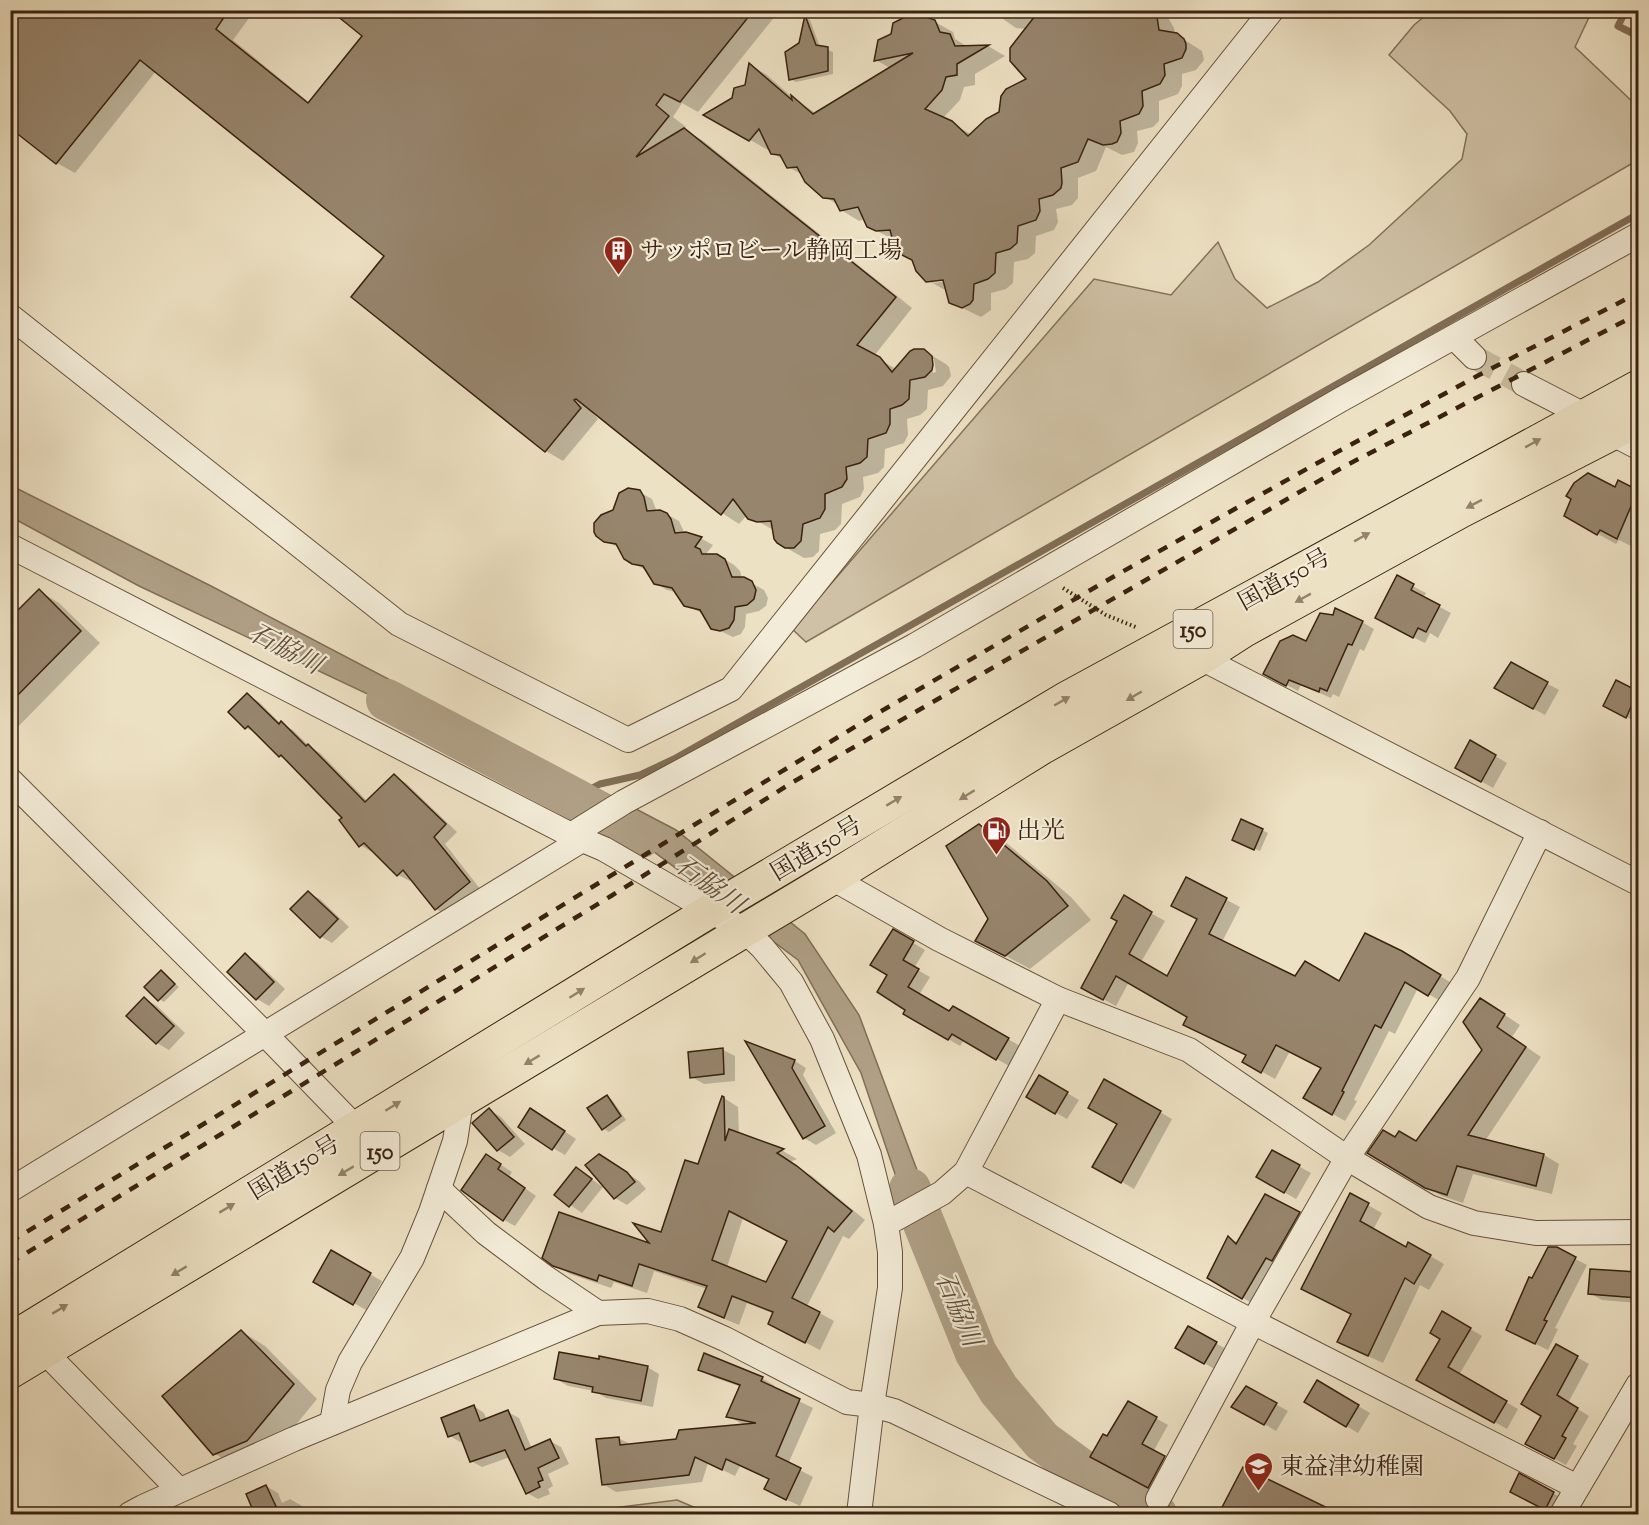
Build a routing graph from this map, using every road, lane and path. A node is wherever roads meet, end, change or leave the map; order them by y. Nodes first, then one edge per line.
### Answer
1 (1272, 10) edge
2 (1638, 235) edge
3 (10, 316) edge
4 (1454, 337) junction
5 (1474, 357) tunnel mouth
6 (1524, 384) tunnel mouth
7 (1638, 387) edge
8 (1584, 415) junction
9 (1630, 434) edge
10 (10, 546) edge
11 (1062, 587) dead end
12 (1106, 615) dead end
13 (1201, 658) junction
14 (10, 780) edge
15 (1540, 832) junction
16 (577, 838) junction
17 (832, 878) junction
18 (1638, 883) edge
19 (715, 908) junction
20 (746, 929) junction
21 (1058, 999) junction
22 (266, 1035) junction
23 (461, 1102) junction
24 (357, 1129) junction
25 (1347, 1158) junction
26 (966, 1172) junction
27 (439, 1189) junction
28 (10, 1190) edge
29 (886, 1224) junction
30 (1638, 1232) edge
31 (598, 1313) junction
32 (1253, 1322) junction
33 (21, 1339) edge
34 (10, 1372) edge
35 (1638, 1385) edge
36 (872, 1405) junction
37 (333, 1423) junction
38 (1577, 1487) junction
39 (179, 1490) junction
40 (1158, 1499) dead end
41 (130, 1515) edge
42 (859, 1515) edge
43 (1109, 1515) edge
44 (1562, 1515) edge

1 - 3 street
2 - 4 street
4 - 5 street
4 - 16 street
6 - 8 street
7 - 8 highway, 国道150号 / 150
19 -> 8 highway, 国道150号 / 150
9 -> 13 highway, 国道150号 / 150
10 - 16 street
11 - 12 path
13 - 15 street
13 -> 17 highway, 国道150号 / 150
14 - 22 street
15 - 18 street
15 - 25 street
16 - 19 street
16 - 22 street
17 - 20 highway, 国道150号 / 150
17 - 21 street
19 - 20 street
24 -> 19 highway, 国道150号 / 150
20 -> 23 highway, 国道150号 / 150
20 - 29 street
21 - 25 street
21 - 26 street
22 - 24 street
22 - 28 street
23 - 27 street
23 -> 33 highway, 国道150号 / 150
33 -> 24 highway, 国道150号 / 150
25 - 30 street
25 - 32 street
26 - 29 street
26 - 32 street
27 - 31 street
27 - 37 street
29 - 36 street
31 - 36 street
31 - 37 street
32 - 38 street
32 - 40 street
33 - 34 highway, 国道150号 / 150
33 - 39 street
35 - 38 street
36 - 42 street
36 - 43 street
37 - 39 street
38 - 44 street
39 - 41 street

